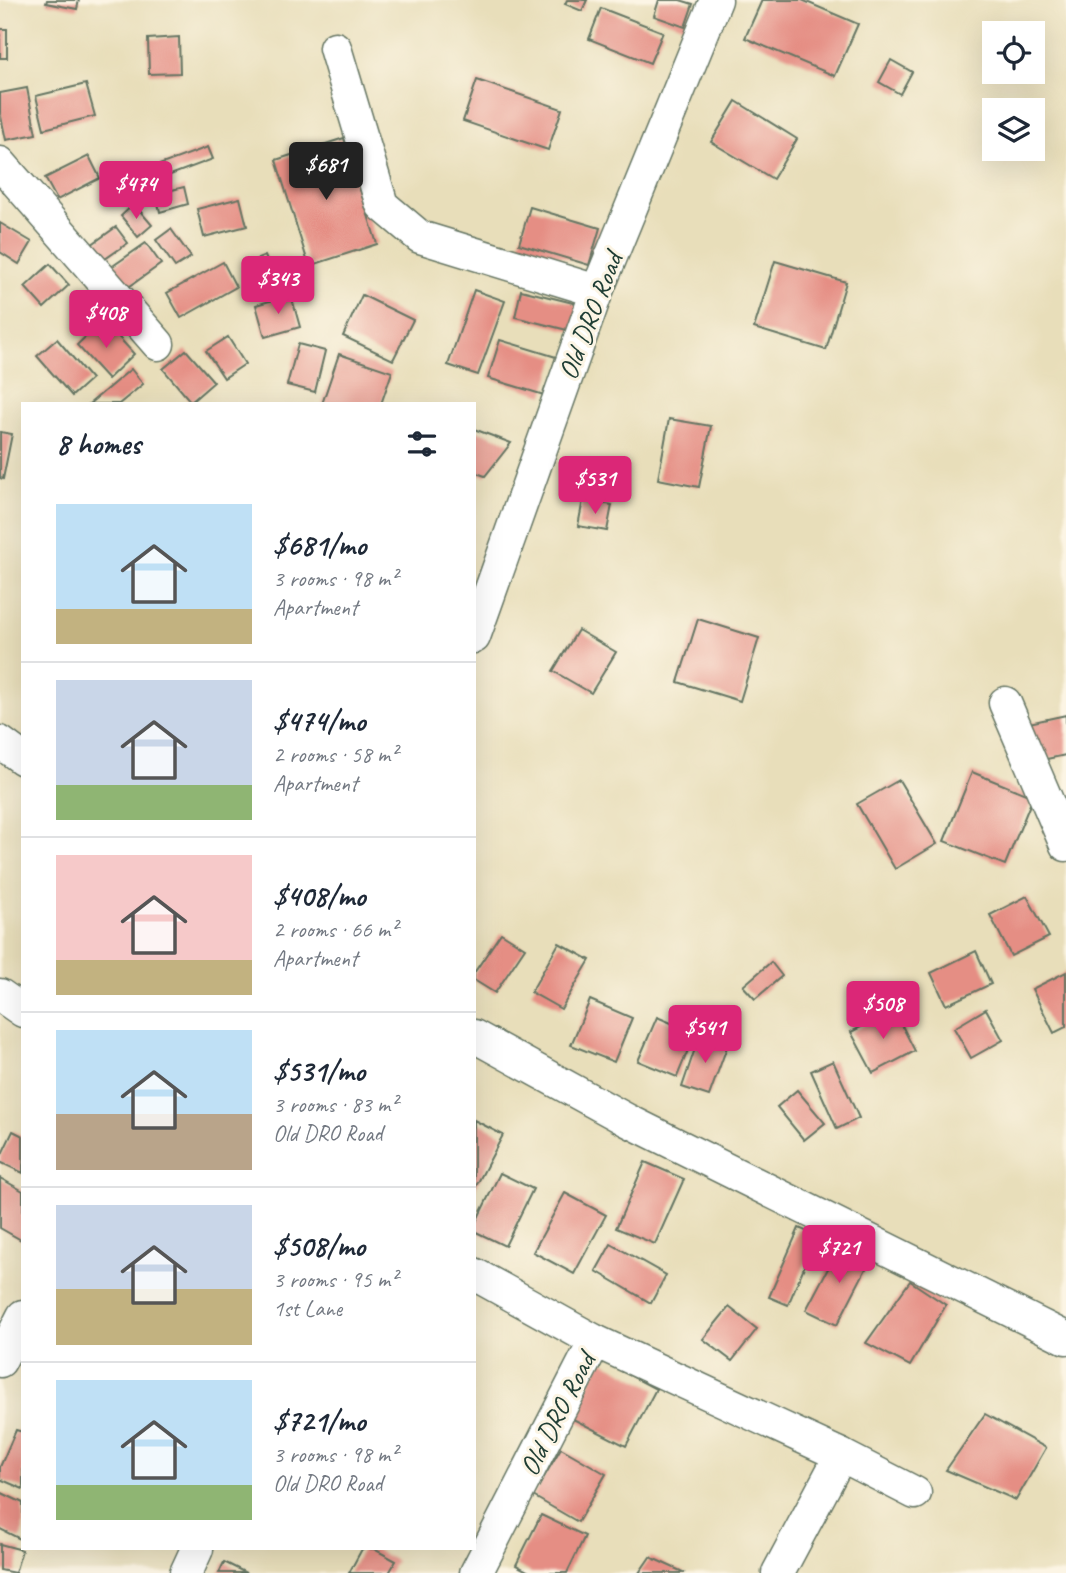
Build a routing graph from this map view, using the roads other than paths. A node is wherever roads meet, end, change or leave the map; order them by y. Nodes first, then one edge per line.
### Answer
1 (716, 0) edge
2 (335, 48) dead end
3 (0, 163) edge
4 (597, 291) junction
5 (158, 344) dead end
6 (476, 630) edge
7 (1005, 703) dead end
8 (0, 742) edge
9 (21, 758) edge
10 (1066, 845) edge
11 (0, 995) edge
12 (21, 1010) edge
13 (476, 1037) edge
14 (476, 1275) edge
15 (21, 1321) edge
16 (1066, 1338) edge
17 (595, 1341) junction
18 (0, 1361) edge
19 (841, 1455) junction
20 (915, 1493) dead end
21 (197, 1550) edge
22 (186, 1573) edge
23 (476, 1573) edge
24 (778, 1573) edge

1 - 4 street, Old DRO Road
2 - 4 street
3 - 5 street
4 - 6 street, Old DRO Road
7 - 10 street
8 - 9 street
11 - 12 street
13 - 16 street
14 - 17 street, Old DRO Road
15 - 18 street
17 - 19 street
17 - 23 street, Old DRO Road
19 - 20 street
19 - 24 street
21 - 22 street

